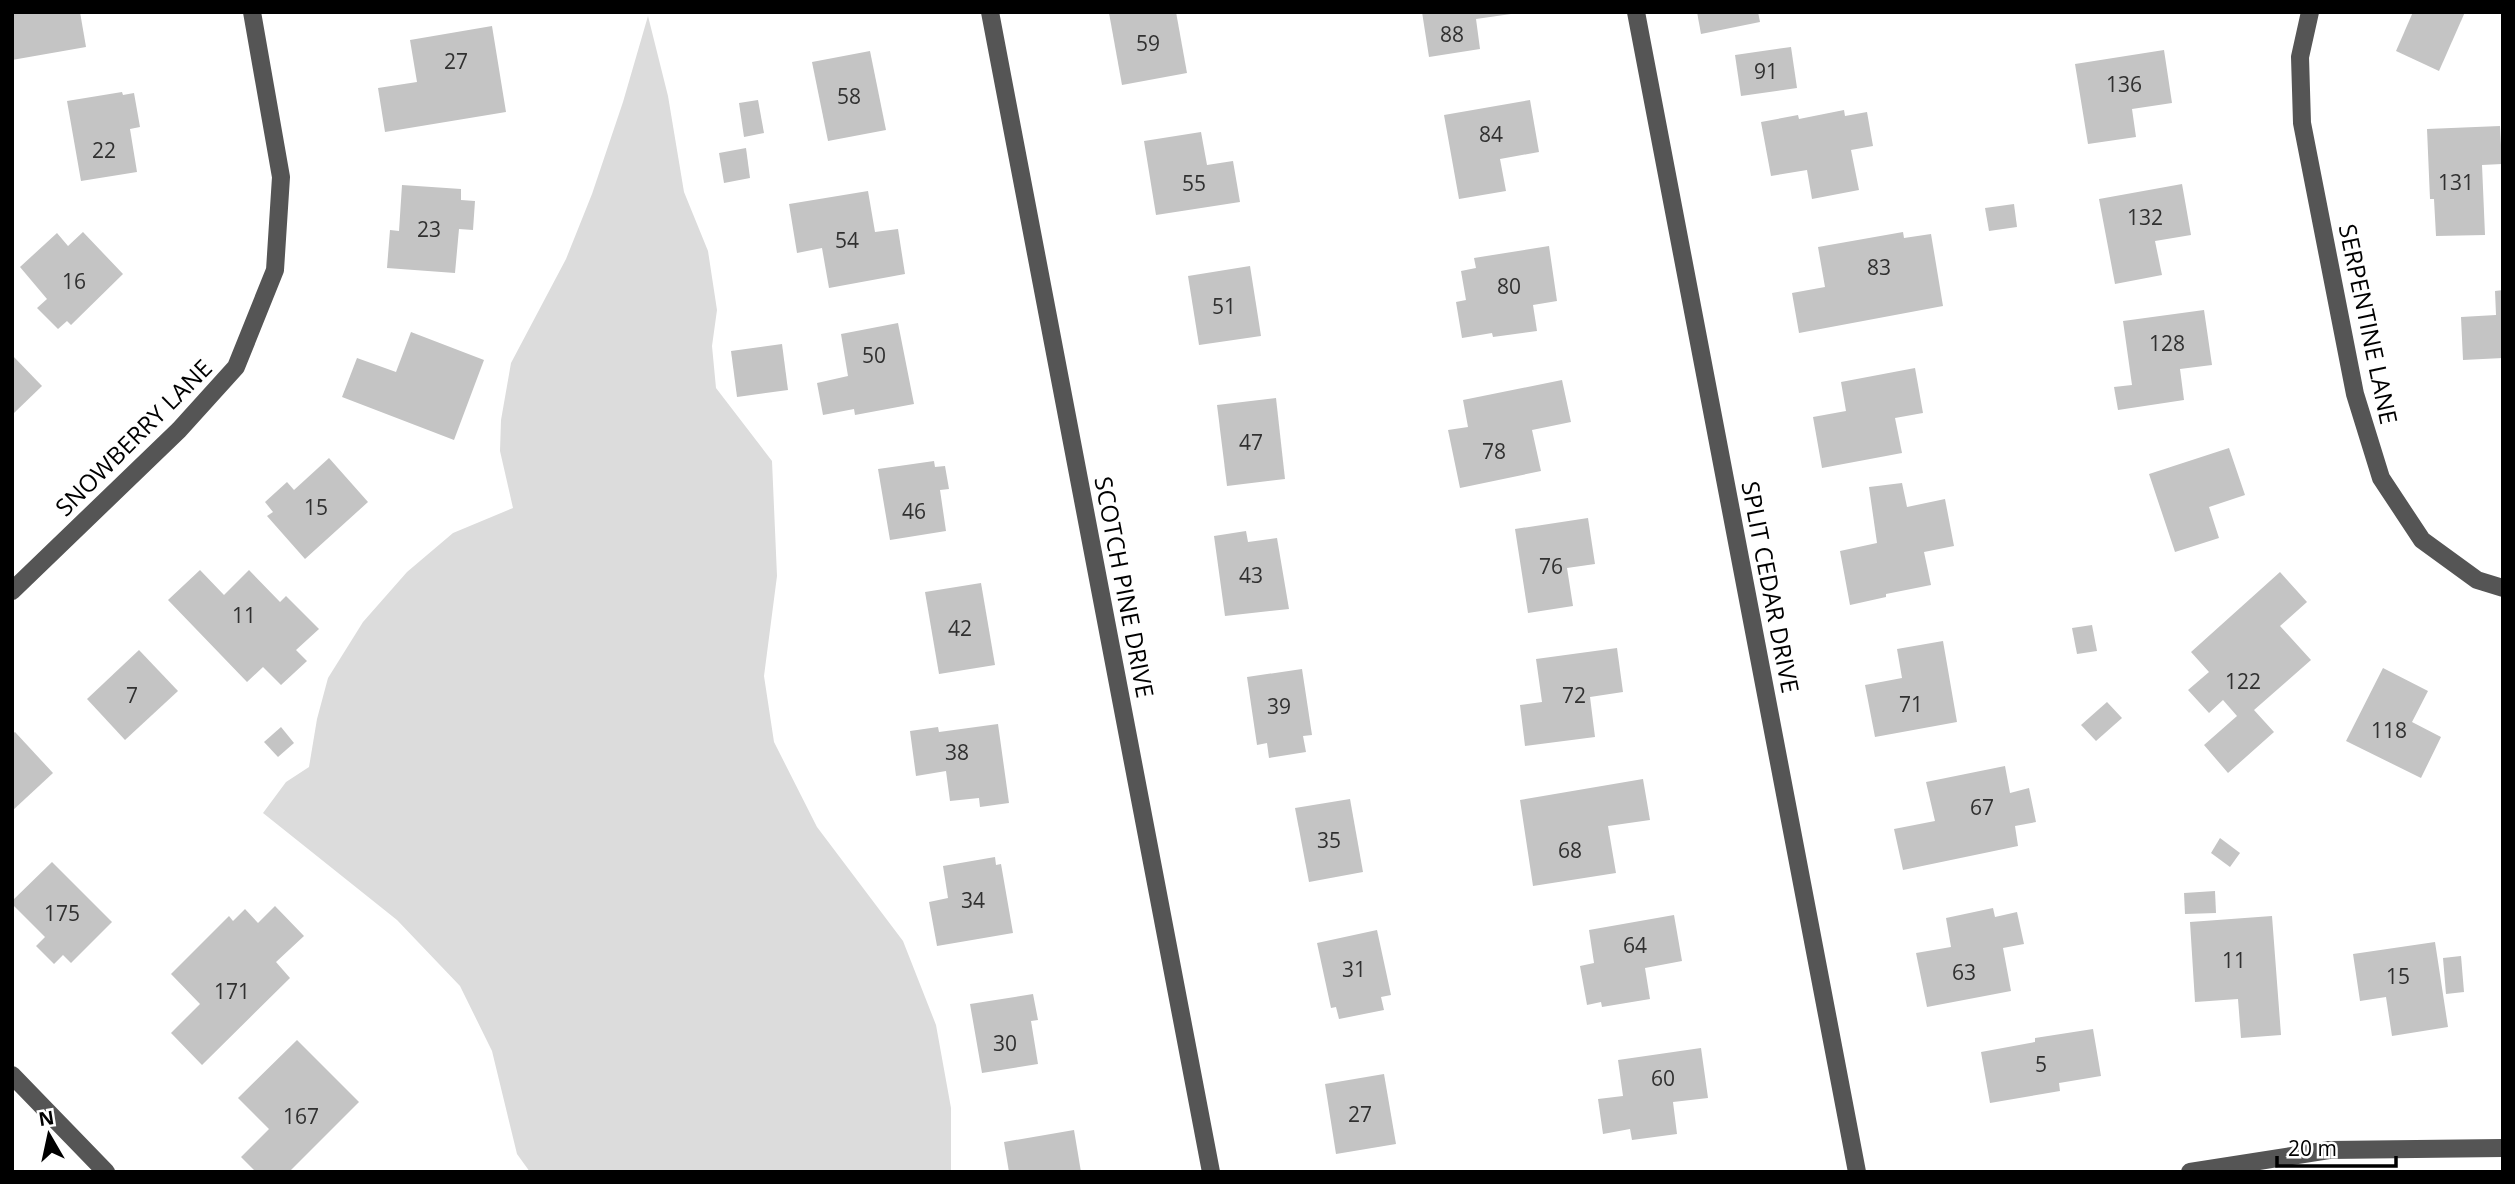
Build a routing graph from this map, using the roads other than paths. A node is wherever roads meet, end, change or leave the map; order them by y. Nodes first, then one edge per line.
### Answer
1 (251, 12) edge
2 (990, 12) edge
3 (1636, 12) edge
4 (2310, 12) edge
5 (2503, 588) edge
6 (12, 591) edge
7 (12, 1075) edge
8 (2503, 1148) edge
9 (106, 1172) edge
10 (1211, 1172) edge
11 (1857, 1172) edge
12 (2190, 1172) edge

1 - 6 street, SNOWBERRY LANE
2 - 10 street, SCOTCH PINE DRIVE
3 - 11 street, SPLIT CEDAR DRIVE
4 - 5 street, SERPENTINE LANE
7 - 9 street
8 - 12 street

